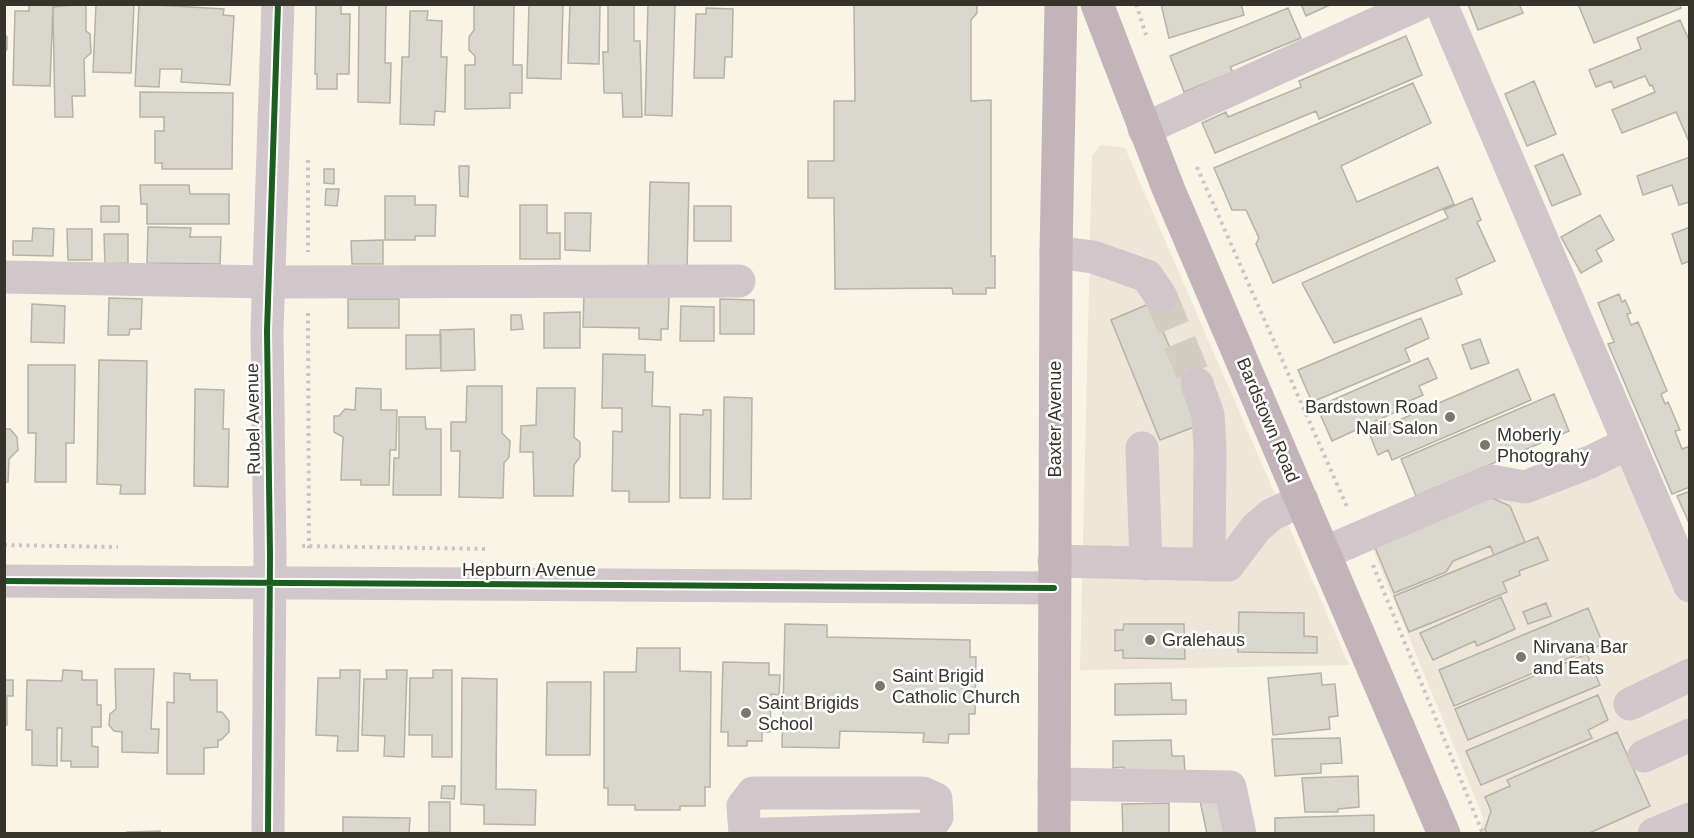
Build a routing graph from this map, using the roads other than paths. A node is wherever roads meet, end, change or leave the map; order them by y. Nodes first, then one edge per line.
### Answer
1 (278, 4) edge
2 (1061, 4) edge
3 (1097, 4) edge
4 (1419, 4) edge
5 (1441, 4) edge
6 (1144, 129) junction
7 (1056, 252) junction
8 (4, 277) edge
9 (739, 281) dead end
10 (268, 282) junction
11 (1161, 297) tunnel mouth
12 (1197, 384) tunnel mouth
13 (1629, 443) junction
14 (1142, 448) dead end
15 (1302, 500) junction
16 (1324, 553) junction
17 (1146, 564) junction
18 (1209, 565) junction
19 (1054, 575) junction
20 (4, 581) edge
21 (268, 583) junction
22 (1689, 586) edge
23 (1689, 675) edge
24 (1630, 704) dead end
25 (1689, 735) edge
26 (1644, 756) dead end
27 (1054, 784) junction
28 (1689, 819) edge
29 (268, 834) edge
30 (745, 834) edge
31 (766, 834) edge
32 (1054, 834) edge
33 (1240, 834) edge
34 (1444, 834) edge
35 (1654, 834) edge

1 - 10 street, Rubel Avenue
2 - 7 main road, Baxter Avenue
3 - 6 main road, Bardstown Road
4 - 6 street
5 - 13 street
6 - 15 main road, Bardstown Road
7 - 11 street
7 - 19 main road, Baxter Avenue
8 - 10 street
9 - 10 street
10 - 21 street, Rubel Avenue
12 - 18 street
13 - 16 street
13 - 22 street
14 - 17 street
15 - 16 main road, Bardstown Road
15 - 18 street, Hepburn Avenue
16 - 34 main road, Bardstown Road
17 - 18 street, Hepburn Avenue
17 - 19 street, Hepburn Avenue
19 - 21 street, Hepburn Avenue
19 - 27 main road, Baxter Avenue
20 - 21 street, Hepburn Avenue
21 - 29 street, Rubel Avenue
23 - 24 street
25 - 26 street
27 - 32 main road, Baxter Avenue
27 - 33 street
28 - 35 street
30 - 31 street

